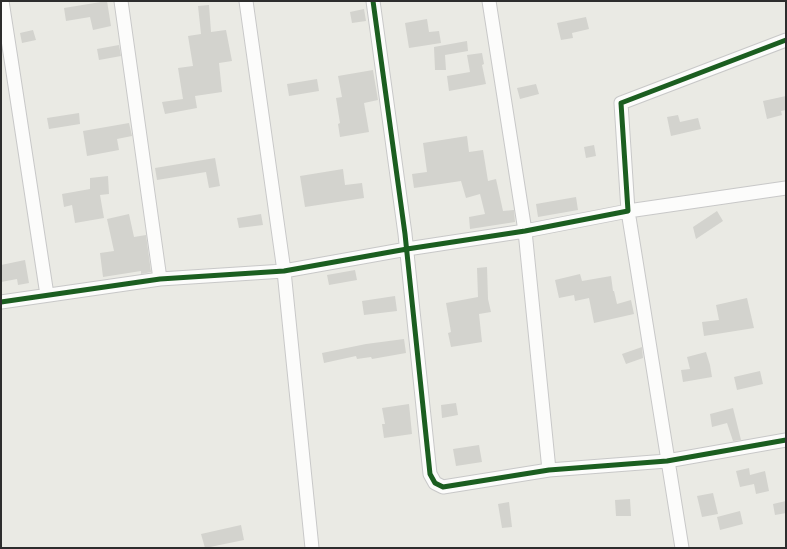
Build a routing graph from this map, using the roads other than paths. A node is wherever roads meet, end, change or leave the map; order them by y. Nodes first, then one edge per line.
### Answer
1 (2, 1) edge
2 (121, 1) edge
3 (246, 1) edge
4 (373, 1) edge
5 (489, 1) edge
6 (786, 40) edge
7 (786, 188) edge
8 (628, 211) junction
9 (525, 231) junction
10 (407, 249) junction
11 (284, 271) junction
12 (160, 279) junction
13 (47, 296) junction
14 (1, 302) edge
15 (786, 440) edge
16 (667, 461) junction
17 (549, 470) junction
18 (312, 548) edge
19 (682, 548) edge

1 - 13 street
2 - 12 street
3 - 11 street
4 - 10 street
5 - 9 street
6 - 8 street
7 - 8 street
8 - 9 street
8 - 16 street
9 - 10 street
9 - 17 street
10 - 11 street
10 - 17 street
11 - 12 street
11 - 18 street
12 - 13 street
13 - 14 street
15 - 16 street
16 - 17 street
16 - 19 street

